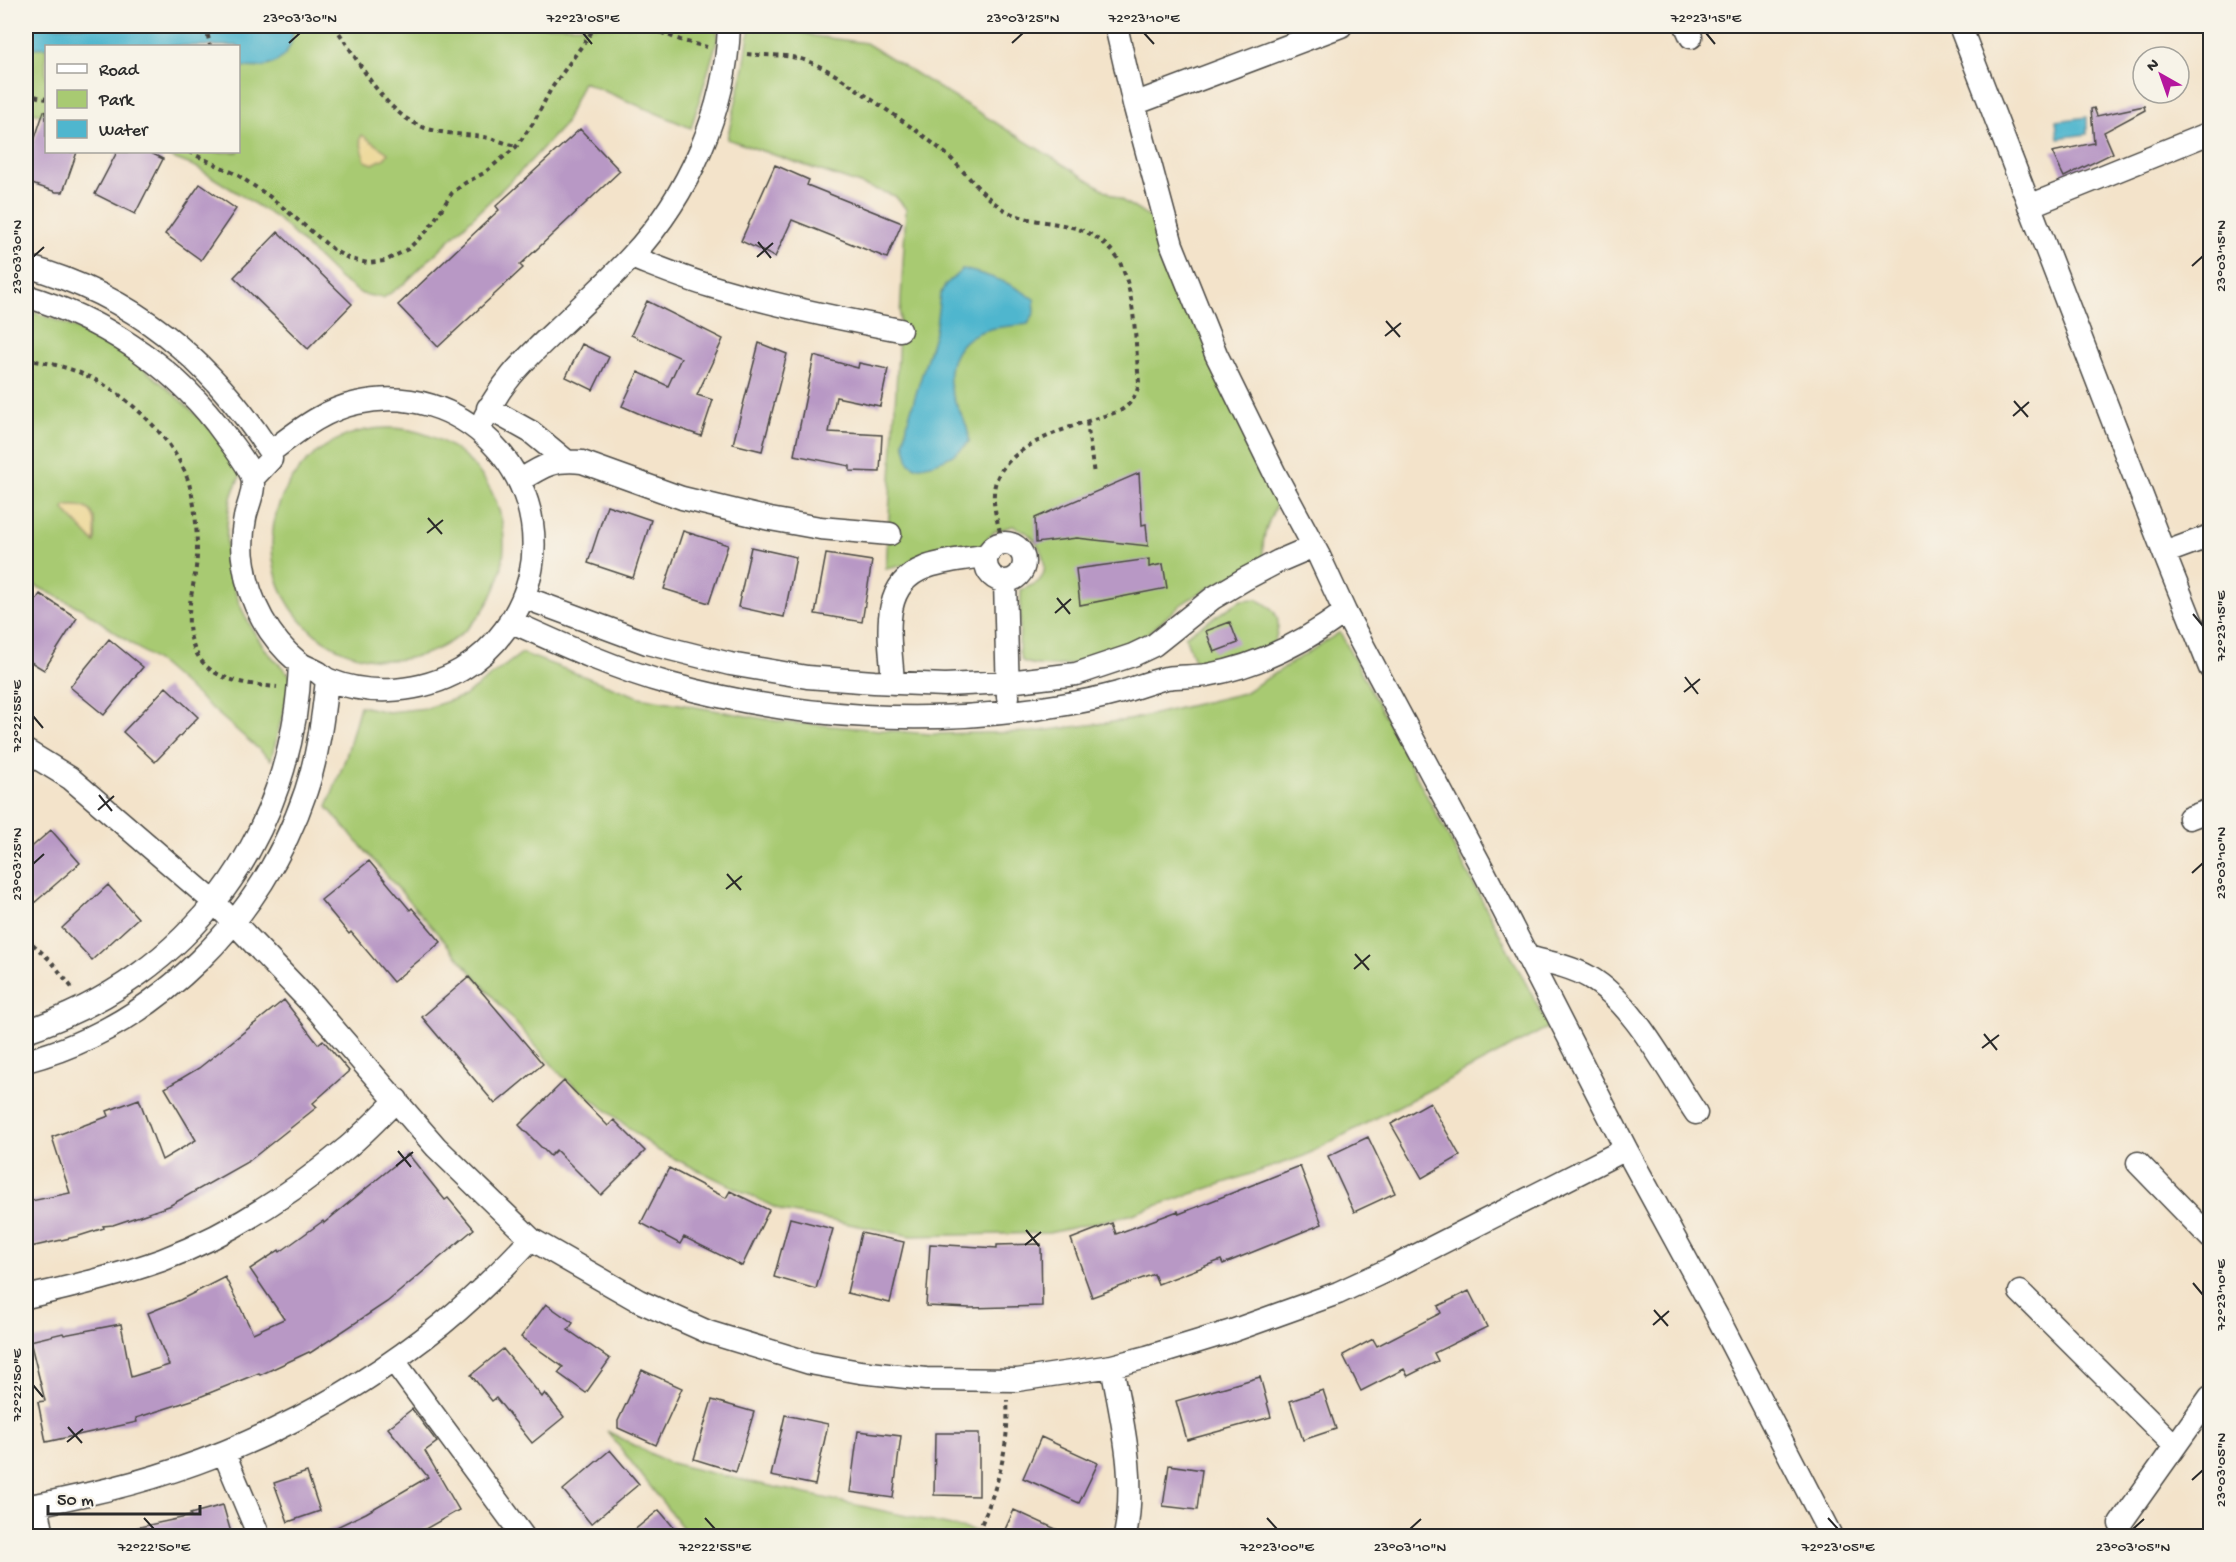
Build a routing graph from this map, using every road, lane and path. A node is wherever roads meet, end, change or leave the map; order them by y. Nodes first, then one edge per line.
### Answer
1 (206, 26) edge
2 (334, 26) edge
3 (596, 26) edge
4 (644, 26) edge
5 (729, 26) edge
6 (1116, 26) edge
7 (1341, 26) edge
8 (1959, 26) edge
9 (210, 45) edge
10 (728, 53) junction
11 (26, 94) edge
12 (45, 99) edge
13 (1134, 104) junction
14 (2211, 133) edge
15 (516, 146) junction
16 (191, 153) edge
17 (204, 153) edge
18 (203, 158) junction
19 (2029, 206) junction
20 (632, 257) junction
21 (26, 266) edge
22 (26, 296) edge
23 (900, 330) dead end
24 (26, 360) edge
25 (488, 408) junction
26 (1088, 422) junction
27 (479, 431) junction
28 (270, 452) junction
29 (564, 460) junction
30 (1094, 475) dead end
31 (253, 478) junction
32 (519, 481) junction
33 (890, 534) dead end
34 (2211, 536) edge
35 (1314, 546) junction
36 (995, 549) junction
37 (2164, 553) junction
38 (1005, 581) junction
39 (523, 597) junction
40 (1345, 612) junction
41 (510, 621) junction
42 (1154, 645) junction
43 (300, 663) junction
44 (2211, 668) edge
45 (1167, 678) junction
46 (327, 680) junction
47 (1008, 682) junction
48 (893, 683) junction
49 (299, 689) junction
50 (1008, 712) junction
51 (26, 751) edge
52 (2211, 810) edge
53 (2189, 818) dead end
54 (215, 903) junction
55 (235, 922) junction
56 (26, 938) edge
57 (1527, 957) junction
58 (84, 1008) junction
59 (26, 1031) edge
60 (26, 1061) edge
61 (397, 1100) junction
62 (1696, 1113) dead end
63 (1626, 1149) junction
64 (2138, 1163) dead end
65 (2211, 1237) edge
66 (531, 1239) junction
67 (2020, 1292) dead end
68 (26, 1297) edge
69 (394, 1360) junction
70 (1112, 1366) junction
71 (1006, 1380) junction
72 (2211, 1397) edge
73 (2175, 1446) junction
74 (224, 1453) junction
75 (31, 1505) edge
76 (2120, 1524) dead end
77 (978, 1532) dead end
78 (43, 1536) edge
79 (259, 1536) edge
80 (523, 1536) edge
81 (1125, 1536) edge
82 (1831, 1536) edge

1 - 9 path
2 - 15 path
3 - 15 path
4 - 10 path
5 - 10 street
6 - 13 street
7 - 13 street
8 - 19 street
10 - 20 street
10 - 26 path
11 - 12 path
13 - 35 street
14 - 19 street
15 - 18 path
16 - 18 path
17 - 18 path
19 - 37 street
20 - 23 street
20 - 25 street
21 - 28 street
22 - 31 street
24 - 49 path
25 - 27 street
25 - 29 street
26 - 30 path
26 - 36 path
27 - 28 street
27 - 32 street
28 - 31 street
29 - 32 street
29 - 33 street
31 - 43 street
32 - 39 street
34 - 37 street
35 - 40 street
35 - 42 street
36 - 38 street
36 - 38 street
36 - 48 street
37 - 44 street
38 - 47 street
39 - 41 street
39 - 48 street
40 - 45 street
40 - 57 street
41 - 46 street
41 - 50 street
42 - 45 street
42 - 47 street
43 - 46 street
43 - 49 street
45 - 50 street
46 - 55 street
47 - 48 street
47 - 50 street
49 - 54 street
51 - 54 street
52 - 53 street
54 - 55 street
54 - 58 street
55 - 60 street
55 - 61 street
56 - 58 path
57 - 62 street
57 - 63 street
58 - 59 street
61 - 66 street
61 - 68 street
63 - 70 street
63 - 82 street
64 - 65 street
66 - 69 street
66 - 71 street
67 - 73 street
69 - 74 street
69 - 80 street
70 - 71 street
70 - 81 street
71 - 77 path
72 - 73 street
73 - 76 street
74 - 75 street
74 - 79 street
75 - 78 street

